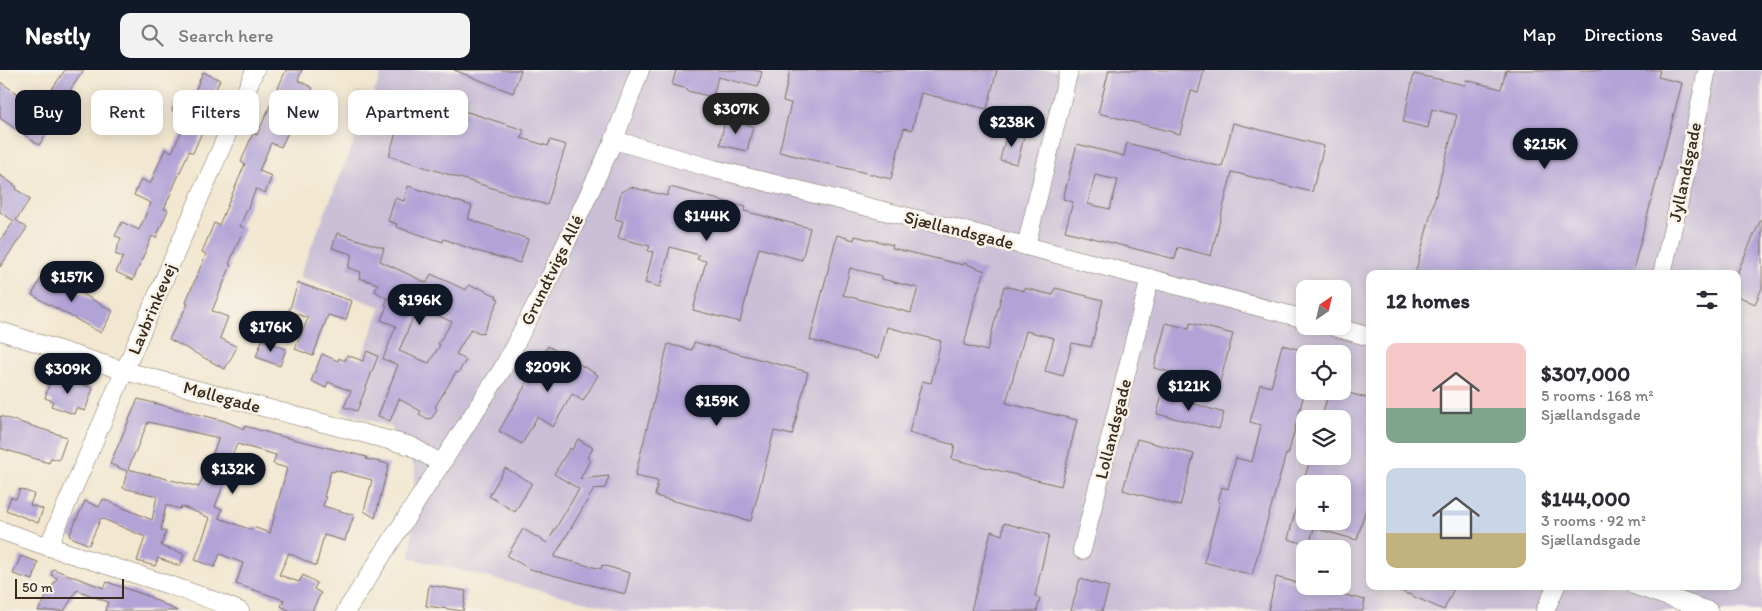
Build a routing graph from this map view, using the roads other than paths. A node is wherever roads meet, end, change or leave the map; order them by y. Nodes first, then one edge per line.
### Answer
1 (255, 70) edge
2 (640, 70) edge
3 (1069, 70) edge
4 (1707, 70) edge
5 (614, 140) junction
6 (1026, 246) junction
7 (1663, 270) edge
8 (1150, 278) junction
9 (1296, 317) edge
10 (0, 331) edge
11 (1351, 331) edge
12 (1366, 335) edge
13 (125, 371) junction
14 (442, 464) junction
15 (0, 530) edge
16 (48, 547) junction
17 (1082, 550) dead end
18 (1554, 590) edge
19 (1648, 590) edge
20 (240, 611) edge
21 (346, 611) edge
22 (1545, 611) edge
23 (1709, 611) edge

1 - 13 street, Lavbrinkevej
2 - 5 street, Grundtvigs Allé
3 - 6 street
4 - 7 street, Jyllandsgade
5 - 6 street, Sjællandsgade
5 - 14 street, Grundtvigs Allé
6 - 8 street, Sjællandsgade
8 - 9 street, Sjællandsgade
8 - 17 street, Lollandsgade
10 - 13 street, Møllegade
11 - 12 street
13 - 14 street, Møllegade
13 - 16 street, Lavbrinkevej
14 - 21 street, Grundtvigs Allé
15 - 16 street
16 - 20 street
18 - 22 street
19 - 23 street

